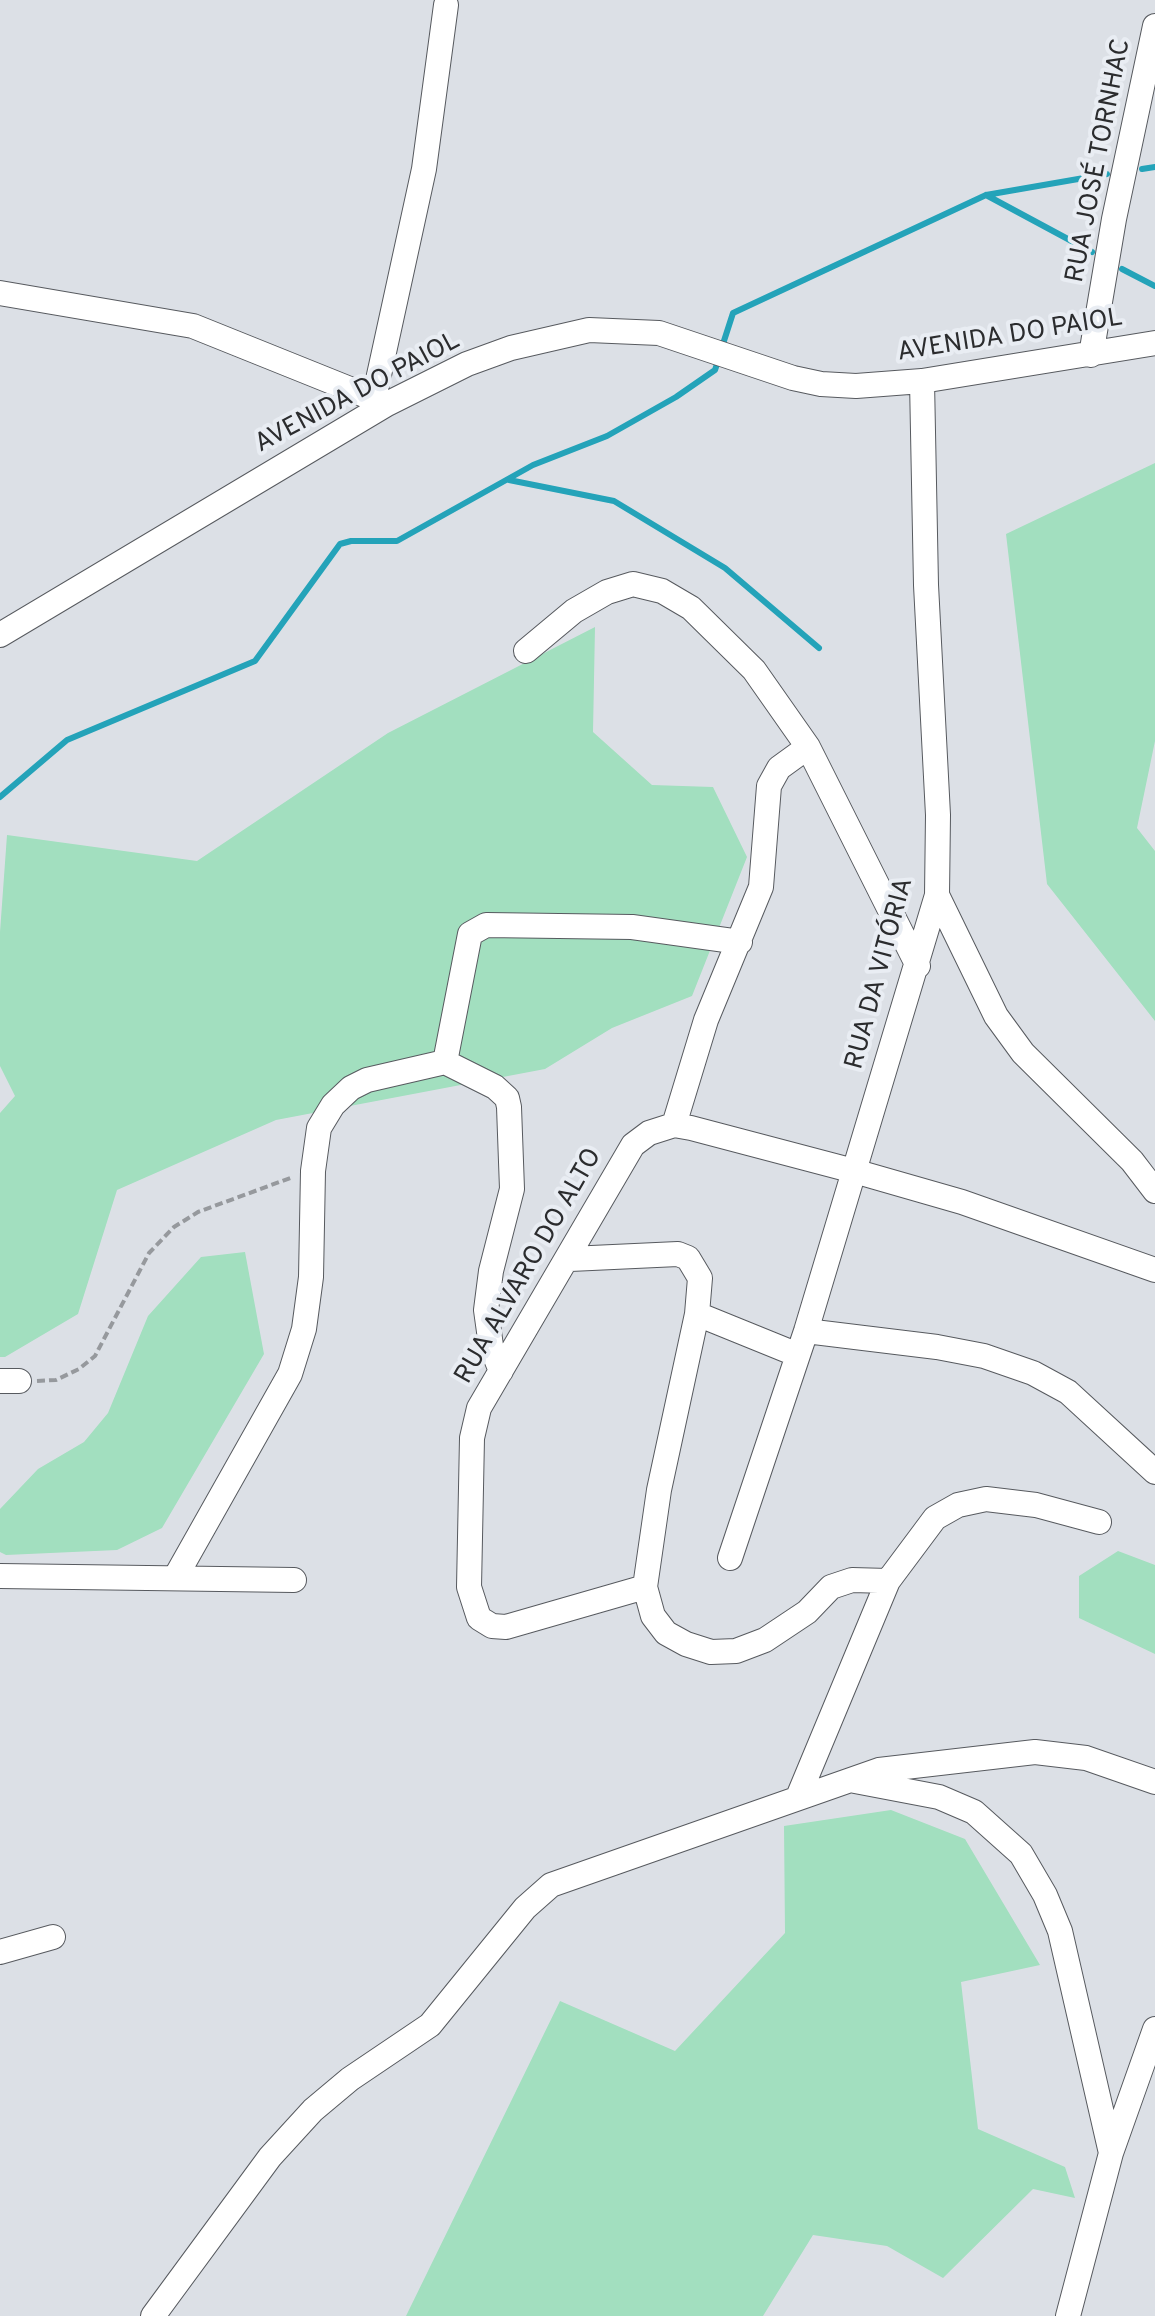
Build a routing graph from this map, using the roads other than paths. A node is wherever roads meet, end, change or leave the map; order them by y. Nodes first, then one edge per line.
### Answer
1 (446, 5) dead end
2 (1155, 26) edge
3 (0, 293) edge
4 (1155, 343) edge
5 (1091, 355) junction
6 (922, 381) junction
7 (381, 401) junction
8 (0, 635) edge
9 (526, 651) dead end
10 (808, 747) junction
11 (937, 895) junction
12 (740, 942) junction
13 (918, 966) junction
14 (445, 1062) junction
15 (674, 1125) junction
16 (854, 1171) junction
17 (1155, 1191) edge
18 (570, 1259) junction
19 (1155, 1270) edge
20 (697, 1314) junction
21 (806, 1331) junction
22 (798, 1355) junction
23 (501, 1371) junction
24 (1155, 1472) edge
25 (1099, 1522) dead end
26 (730, 1558) dead end
27 (0, 1576) edge
28 (175, 1578) junction
29 (294, 1580) dead end
30 (888, 1581) junction
31 (645, 1587) junction
32 (855, 1781) junction
33 (1155, 1782) edge
34 (798, 1797) junction
35 (53, 1937) dead end
36 (0, 1952) edge
37 (1155, 2029) edge
38 (1111, 2153) junction
39 (153, 2316) edge
40 (1068, 2316) edge

1 - 7 street
2 - 5 street, RUA JOSÉ TORNHAC
3 - 7 street
4 - 5 street, AVENIDA DO PAIOL
5 - 6 street, AVENIDA DO PAIOL
6 - 7 street, AVENIDA DO PAIOL
6 - 11 street, RUA DA VITÓRIA
7 - 8 street, AVENIDA DO PAIOL
9 - 10 street
10 - 12 street
10 - 13 street
11 - 13 street, RUA DA VITÓRIA
11 - 17 street
12 - 14 street
12 - 15 street
13 - 16 street, RUA DA VITÓRIA
14 - 23 street
14 - 28 street
15 - 16 street
15 - 18 street, RUA ALVARO DO ALTO
16 - 19 street
16 - 21 street, RUA DA VITÓRIA
18 - 20 street
18 - 23 street, RUA ALVARO DO ALTO
20 - 22 street
20 - 31 street
21 - 22 street, RUA DA VITÓRIA
21 - 24 street
22 - 26 street, RUA DA VITÓRIA
23 - 31 street, RUA ALVARO DO ALTO
25 - 30 street
27 - 28 street
28 - 29 street
30 - 31 street
30 - 34 street
32 - 33 street
32 - 34 street
32 - 38 street
34 - 39 street
35 - 36 street
37 - 38 street
38 - 40 street

